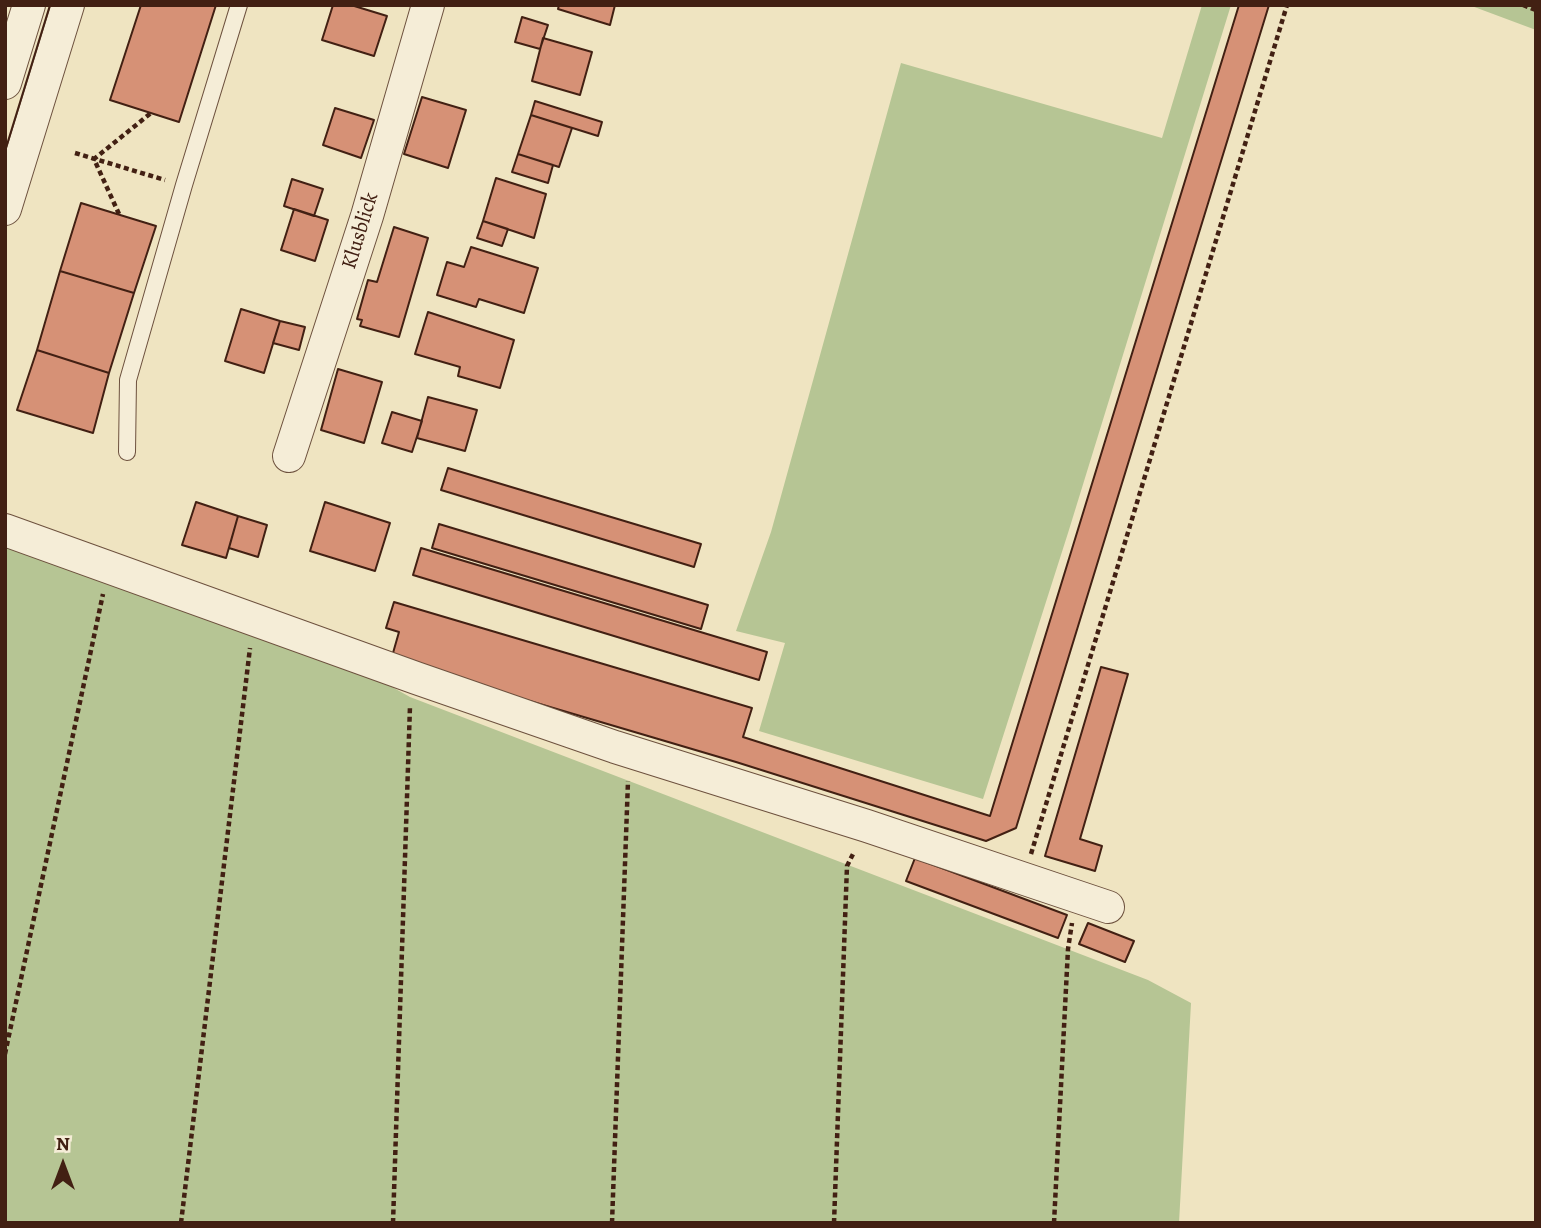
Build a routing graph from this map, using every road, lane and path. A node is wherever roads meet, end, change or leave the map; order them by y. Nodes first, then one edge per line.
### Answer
1 (29, 5) edge
2 (68, 5) edge
3 (239, 5) edge
4 (428, 5) edge
5 (1287, 5) edge
6 (1523, 5) edge
7 (1536, 10) edge
8 (5, 83) edge
9 (151, 113) dead end
10 (75, 153) dead end
11 (94, 159) junction
12 (184, 185) junction
13 (5, 209) edge
14 (119, 214) dead end
15 (127, 452) dead end
16 (289, 456) dead end
17 (5, 530) edge
18 (113, 567) junction
19 (255, 619) junction
20 (416, 678) junction
21 (636, 753) junction
22 (867, 826) junction
23 (1024, 878) junction
24 (1076, 897) junction
25 (1108, 907) dead end
26 (5, 1054) edge
27 (181, 1223) edge
28 (393, 1223) edge
29 (612, 1223) edge
30 (834, 1223) edge
31 (1054, 1223) edge

1 - 8 street
2 - 13 street
3 - 12 lane
4 - 16 street, Klusblick
5 - 23 path
6 - 7 path
9 - 11 path
10 - 11 path
11 - 12 path
11 - 14 path
12 - 15 lane
17 - 18 street
18 - 19 street
18 - 26 path
19 - 20 street
19 - 27 path
20 - 21 street
20 - 28 path
21 - 22 street
21 - 29 path
22 - 23 street
22 - 30 path
23 - 24 street
24 - 25 street
24 - 31 path

